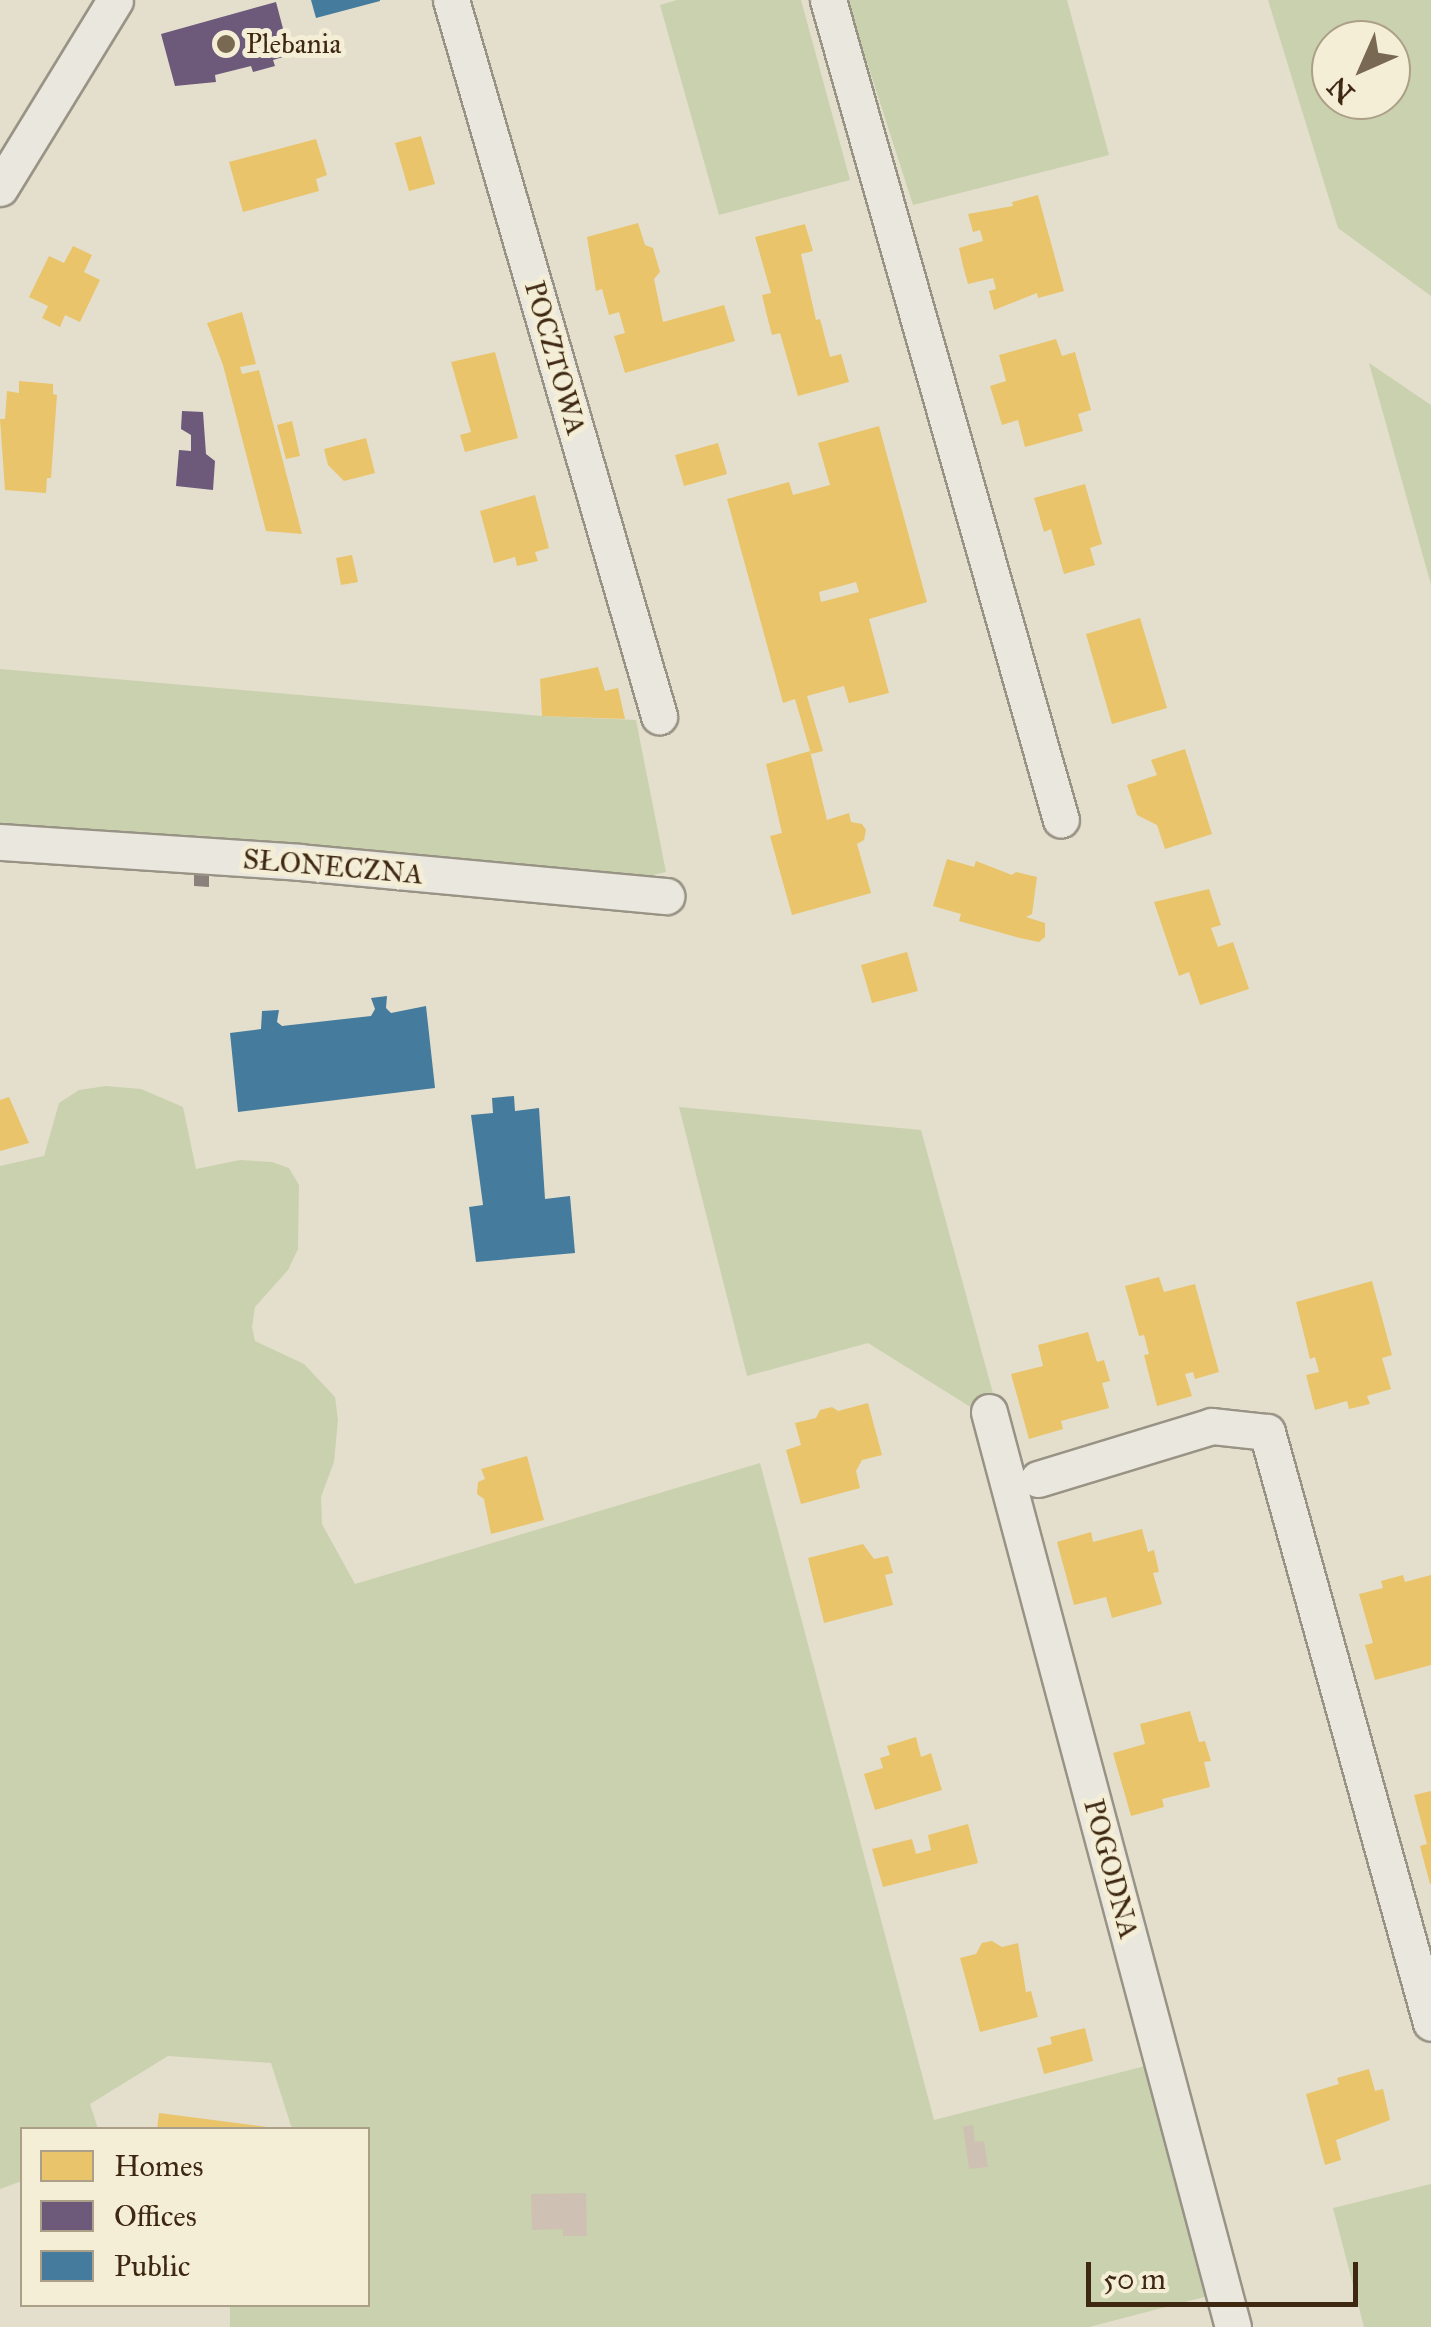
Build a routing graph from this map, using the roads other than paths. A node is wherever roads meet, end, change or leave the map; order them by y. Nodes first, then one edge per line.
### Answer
1 (115, 0) edge
2 (452, 0) edge
3 (828, 0) edge
4 (0, 188) edge
5 (659, 716) dead end
6 (1061, 820) dead end
7 (0, 842) edge
8 (666, 896) dead end
9 (989, 1412) dead end
10 (1038, 1478) dead end
11 (1431, 2023) edge
12 (1232, 2327) edge

1 - 4 street
2 - 5 street, POCZTOWA
3 - 6 street
7 - 8 street, SŁONECZNA
9 - 12 street, POGODNA
10 - 11 street

